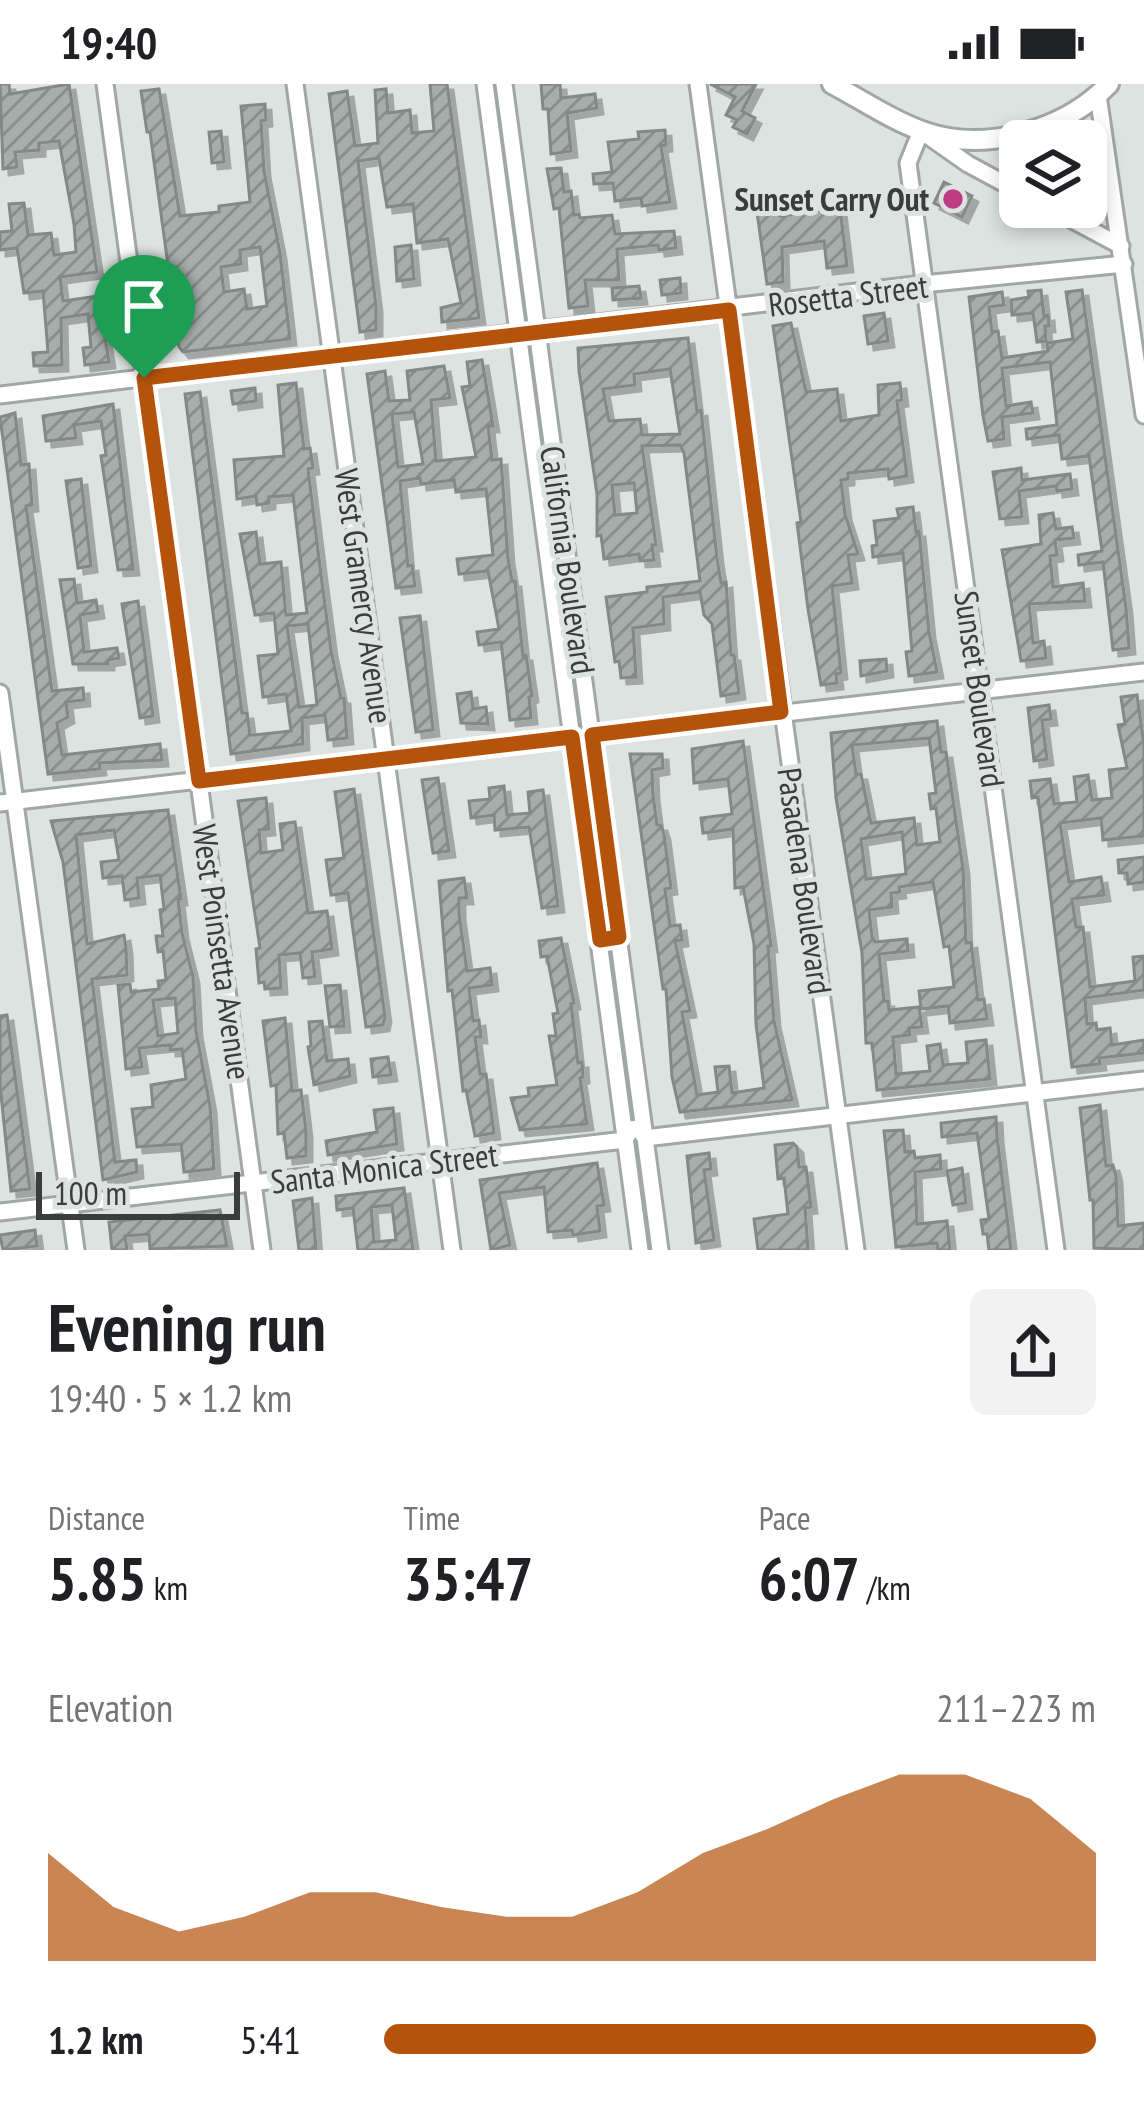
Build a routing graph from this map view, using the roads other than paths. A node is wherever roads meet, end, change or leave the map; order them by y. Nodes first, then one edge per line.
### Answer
1 (105, 84) edge
2 (295, 84) edge
3 (485, 84) edge
4 (504, 84) edge
5 (698, 84) edge
6 (832, 84) edge
7 (1103, 89) edge
8 (507, 105) junction
9 (489, 108) junction
10 (921, 130) junction
11 (999, 181) edge
12 (1087, 228) edge
13 (1121, 246) junction
14 (1124, 264) junction
15 (923, 284) junction
16 (729, 310) junction
17 (538, 332) junction
18 (518, 334) junction
19 (332, 357) junction
20 (144, 378) junction
21 (0, 395) edge
22 (1144, 415) edge
23 (564, 532) junction
24 (546, 535) junction
25 (1144, 672) edge
26 (980, 691) junction
27 (0, 693) edge
28 (781, 712) junction
29 (592, 735) junction
30 (572, 737) junction
31 (386, 759) junction
32 (199, 781) junction
33 (8, 802) edge
34 (619, 937) junction
35 (600, 940) junction
36 (1144, 1080) edge
37 (1035, 1093) junction
38 (838, 1116) junction
39 (645, 1138) junction
40 (626, 1140) junction
41 (440, 1162) junction
42 (254, 1183) junction
43 (70, 1204) junction
44 (0, 1212) edge
45 (76, 1250) edge
46 (262, 1250) edge
47 (452, 1250) edge
48 (640, 1250) edge
49 (660, 1250) edge
50 (856, 1250) edge
51 (1056, 1250) edge

1 - 20 street, West Poinsetta Avenue
2 - 19 street, West Gramercy Avenue
3 - 9 street, California Boulevard
4 - 8 street, California Boulevard
5 - 16 street, Pasadena Boulevard
6 - 10 main road
7 - 10 main road
7 - 13 street
8 - 9 street
8 - 17 street, California Boulevard
9 - 18 street, California Boulevard
10 - 11 street
10 - 15 street, Sunset Boulevard
12 - 13 street
13 - 14 street
14 - 15 street, Rosetta Street
14 - 22 street
15 - 16 street, Rosetta Street
15 - 26 street, Sunset Boulevard
16 - 17 street, Rosetta Street
16 - 28 street, Pasadena Boulevard
17 - 18 street, Rosetta Street
17 - 23 street, California Boulevard
18 - 19 street, Rosetta Street
18 - 24 street, California Boulevard
19 - 20 street, Rosetta Street
19 - 31 street, West Gramercy Avenue
20 - 21 street, Rosetta Street
20 - 32 street, West Poinsetta Avenue
23 - 24 street
23 - 29 street, California Boulevard
24 - 30 street, California Boulevard
25 - 26 street
26 - 28 street
26 - 37 street, Sunset Boulevard
27 - 33 street
28 - 29 street
28 - 38 street, Pasadena Boulevard
29 - 30 street
29 - 34 street, California Boulevard
30 - 31 street
30 - 35 street, California Boulevard
31 - 32 street
31 - 41 street, West Gramercy Avenue
32 - 33 street
32 - 42 street, West Poinsetta Avenue
33 - 43 street
34 - 35 street
34 - 39 street, California Boulevard
35 - 40 street, California Boulevard
36 - 37 street, Santa Monica Street
37 - 38 street, Santa Monica Street
37 - 51 street, Sunset Boulevard
38 - 39 street, Santa Monica Street
38 - 50 street, Pasadena Boulevard
39 - 40 street, Santa Monica Street
39 - 49 street, California Boulevard
40 - 41 street, Santa Monica Street
40 - 48 street, California Boulevard
41 - 42 street, Santa Monica Street
41 - 47 street, West Gramercy Avenue
42 - 43 street, Santa Monica Street
42 - 46 street, West Poinsetta Avenue
43 - 44 street, Santa Monica Street
43 - 45 street

